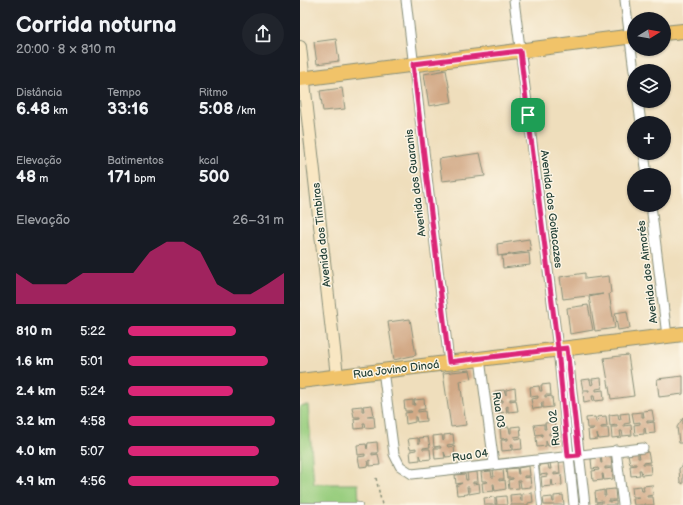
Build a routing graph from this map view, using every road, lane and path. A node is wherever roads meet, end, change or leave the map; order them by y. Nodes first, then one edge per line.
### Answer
1 (406, 0) edge
2 (514, 0) edge
3 (626, 0) edge
4 (628, 12) edge
5 (683, 30) edge
6 (671, 32) edge
7 (627, 38) edge
8 (300, 47) edge
9 (520, 51) junction
10 (413, 64) junction
11 (302, 79) edge
12 (652, 212) edge
13 (683, 334) edge
14 (667, 336) junction
15 (562, 349) junction
16 (480, 359) junction
17 (449, 362) junction
18 (383, 370) junction
19 (337, 376) junction
20 (300, 381) edge
21 (642, 448) dead end
22 (616, 450) junction
23 (579, 455) junction
24 (568, 456) junction
25 (534, 459) junction
26 (494, 464) junction
27 (376, 478) dead end
28 (300, 505) edge
29 (360, 505) edge
30 (382, 505) edge
31 (540, 505) edge
32 (574, 505) edge
33 (585, 505) edge
34 (623, 505) edge

1 - 10 street, Avenida dos Guaranis
2 - 9 street, Avenida dos Goitacazes
3 - 4 street
5 - 6 main road
7 - 9 main road
8 - 11 street, Avenida dos Timbiras
9 - 10 main road
9 - 15 street, Avenida dos Goitacazes
10 - 11 main road
10 - 17 street, Avenida dos Guaranis
11 - 19 street, Avenida dos Timbiras
12 - 14 street, Avenida dos Aimorés
13 - 14 main road, Rua Jovino Dinoá
14 - 15 main road, Rua Jovino Dinoá
15 - 16 main road, Rua Jovino Dinoá
15 - 23 street, Rua 02
15 - 24 street, Rua 02
16 - 17 main road, Rua Jovino Dinoá
16 - 26 street, Rua 03
17 - 18 main road, Rua Jovino Dinoá
18 - 19 main road, Rua Jovino Dinoá
18 - 26 street, Rua 04
19 - 20 main road, Rua Jovino Dinoá
21 - 22 street, Rua 04
22 - 23 street, Rua 04
22 - 34 street
23 - 24 street, Rua 04
23 - 33 street, Rua 02
24 - 25 street, Rua 04
24 - 32 street, Rua 02
25 - 26 street, Rua 04
25 - 31 lane
27 - 30 path
28 - 29 lane

